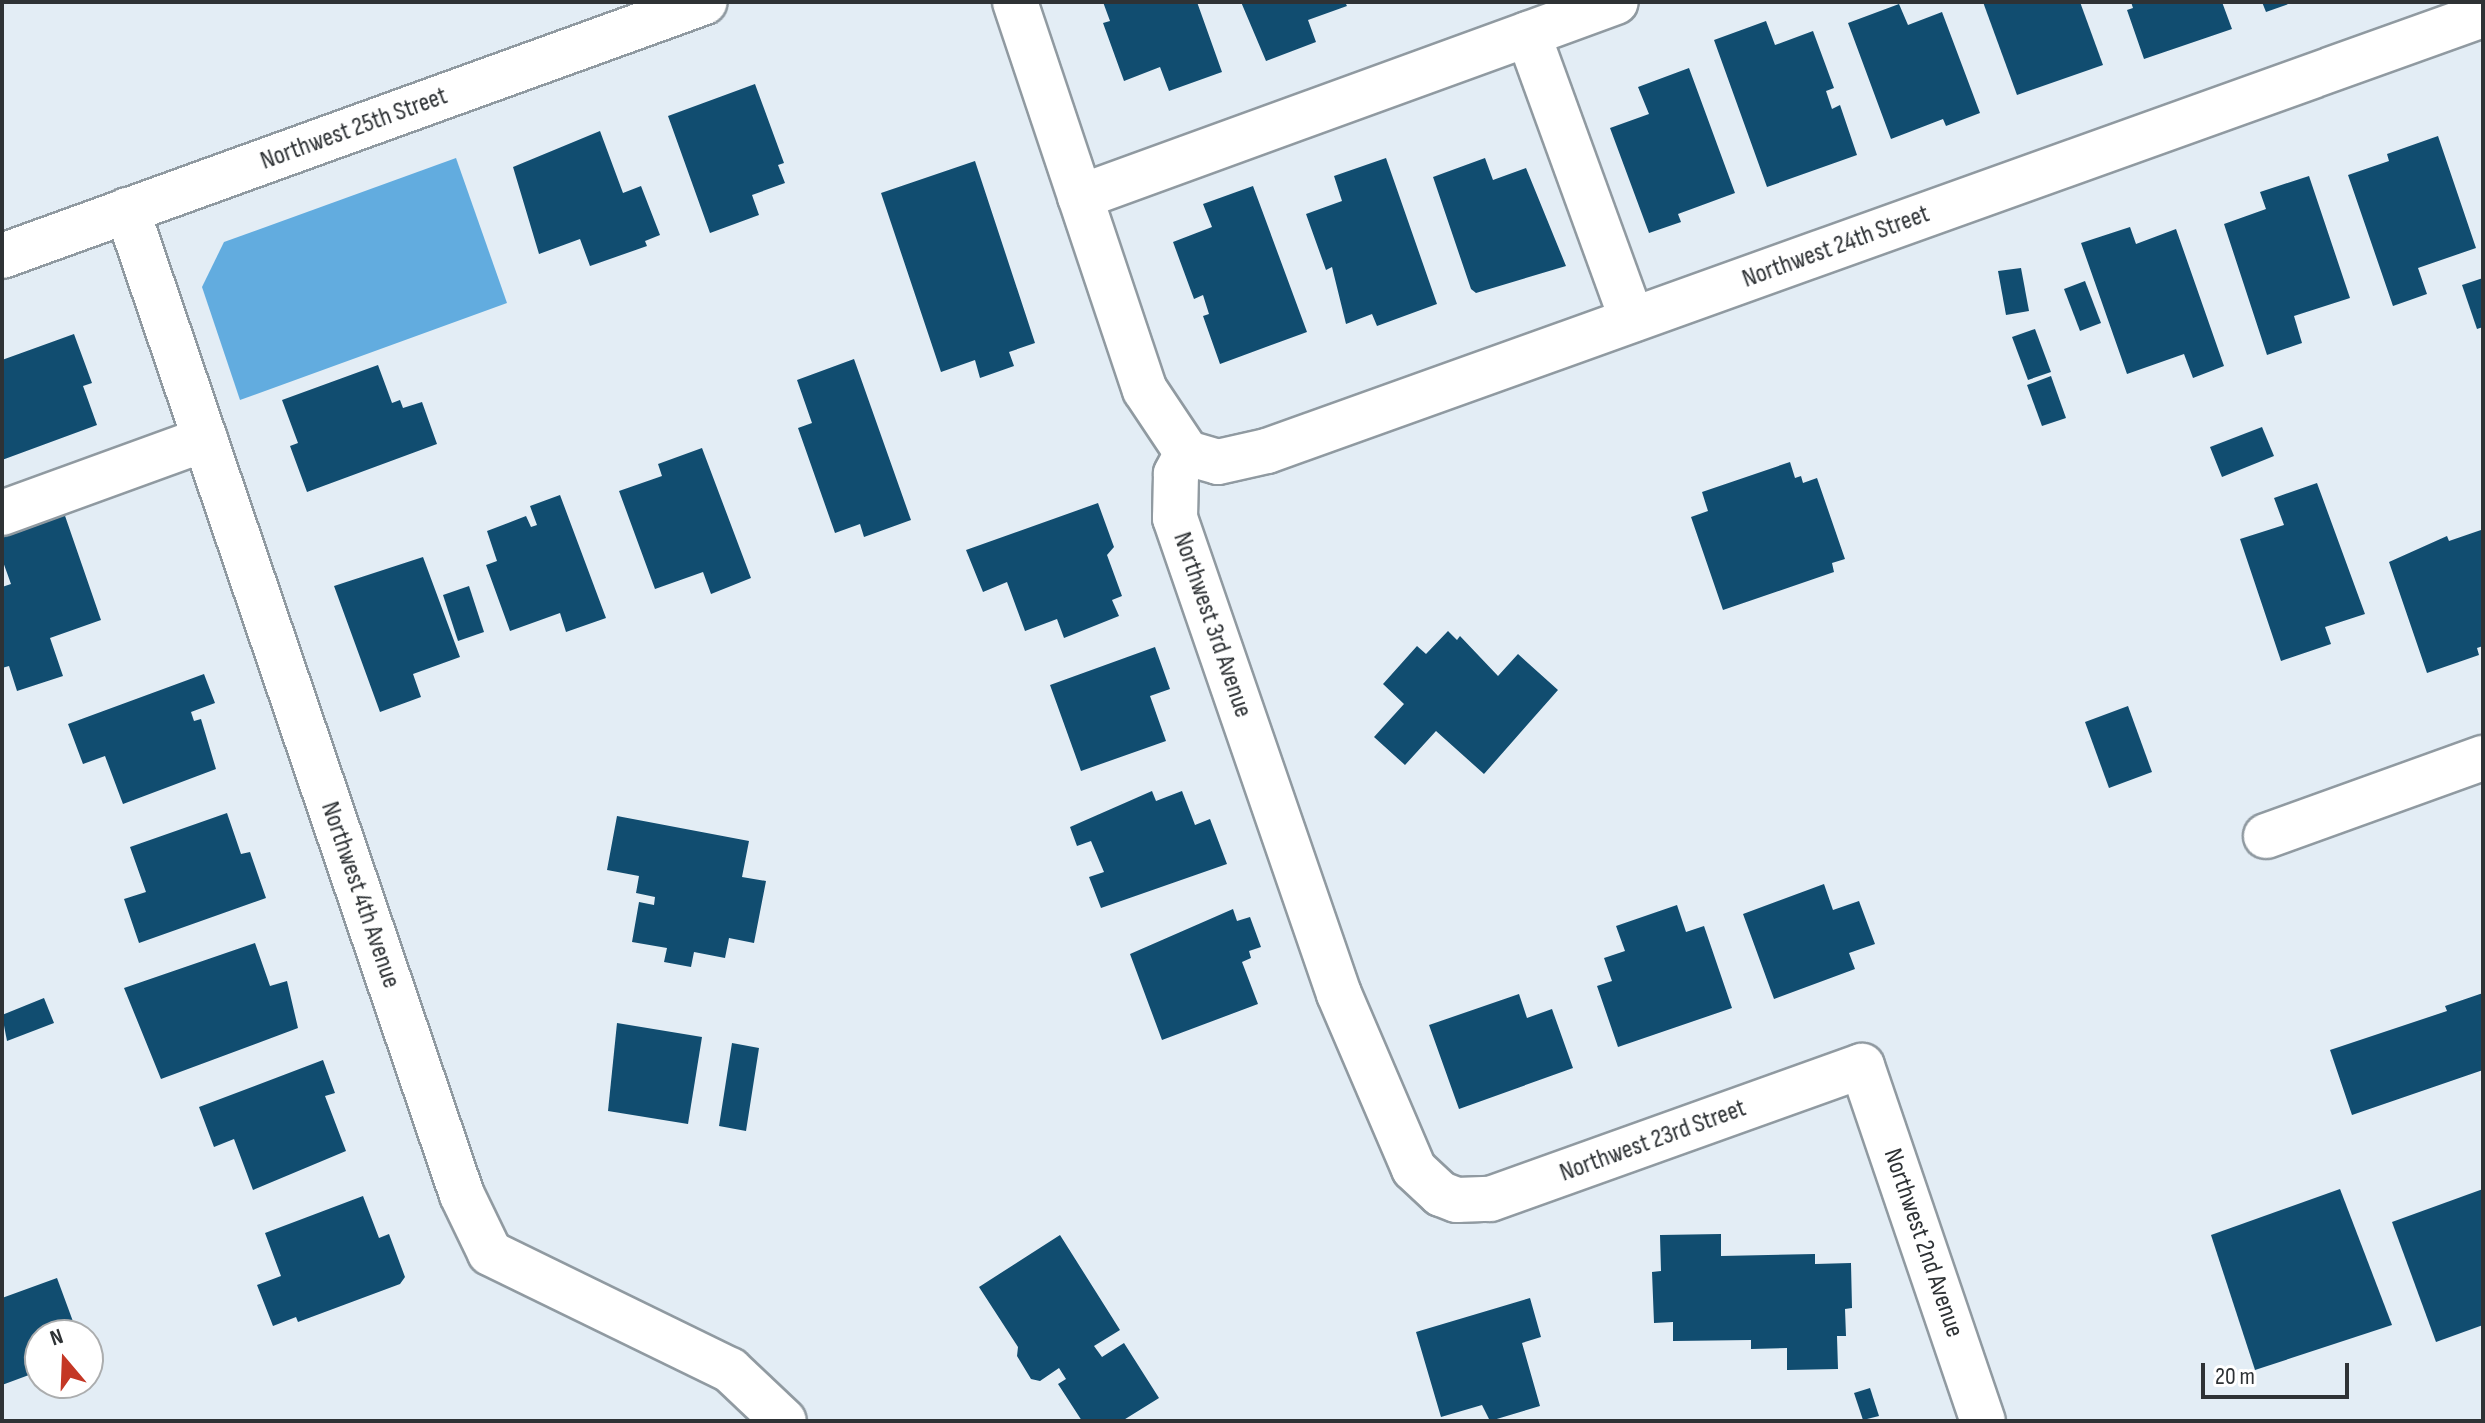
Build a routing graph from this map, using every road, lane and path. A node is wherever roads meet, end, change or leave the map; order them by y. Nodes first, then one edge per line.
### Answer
1 (705, 2) edge
2 (1015, 2) edge
3 (1616, 2) edge
4 (2483, 15) edge
5 (2414, 19) edge
6 (1528, 34) junction
7 (1080, 197) junction
8 (127, 210) junction
9 (2, 256) edge
10 (1632, 320) junction
11 (205, 439) junction
12 (1187, 453) junction
13 (2, 513) edge
14 (2483, 758) edge
15 (2266, 836) dead end
16 (1862, 1066) joint
17 (1441, 1194) joint
18 (784, 1421) edge
19 (1983, 1421) edge

1 - 8 street, Northwest 25th Street
2 - 7 street
3 - 6 street
4 - 5 street, Northwest 24th Street
5 - 10 street, Northwest 24th Street
6 - 7 street
6 - 10 street
7 - 12 street
8 - 9 street, Northwest 25th Street
8 - 11 street, Northwest 4th Avenue
10 - 12 street, Northwest 24th Street
11 - 13 street
11 - 18 street, Northwest 4th Avenue
12 - 17 street, Northwest 3rd Avenue
14 - 15 street
16 - 17 street, Northwest 23rd Street
16 - 19 street, Northwest 2nd Avenue

